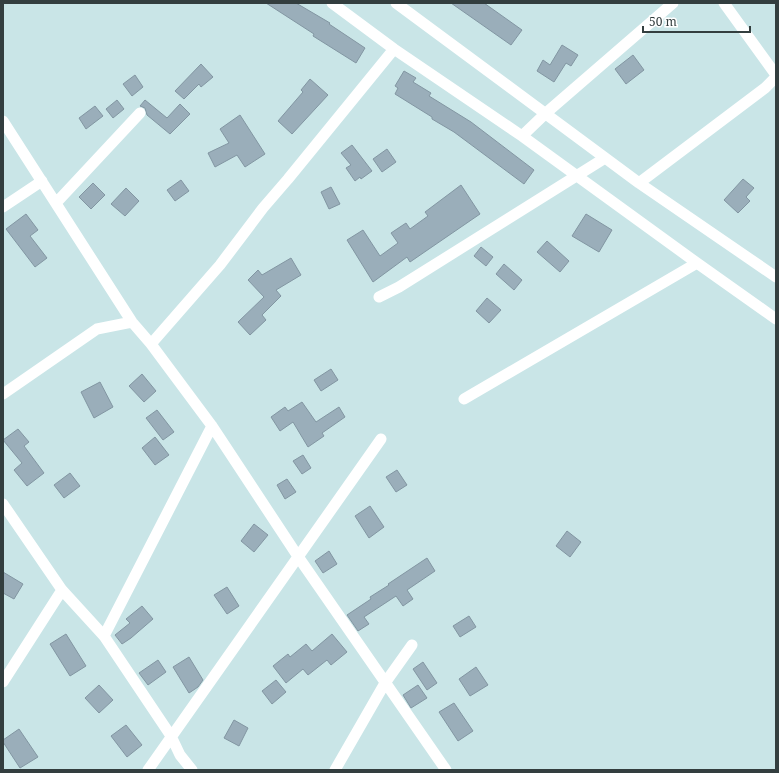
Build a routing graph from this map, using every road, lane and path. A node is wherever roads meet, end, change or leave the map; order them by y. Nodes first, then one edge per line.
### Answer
1 (332, 3) edge
2 (396, 3) edge
3 (673, 3) edge
4 (724, 3) edge
5 (394, 49) junction
6 (776, 76) edge
7 (546, 113) junction
8 (140, 114) dead end
9 (3, 121) edge
10 (522, 136) junction
11 (605, 158) junction
12 (576, 176) junction
13 (42, 181) junction
14 (638, 183) junction
15 (56, 203) junction
16 (3, 207) edge
17 (697, 263) junction
18 (776, 277) edge
19 (379, 297) dead end
20 (776, 319) edge
21 (132, 322) junction
22 (151, 344) junction
23 (3, 394) edge
24 (464, 399) dead end
25 (212, 426) junction
26 (381, 439) dead end
27 (3, 504) edge
28 (299, 558) junction
29 (62, 590) junction
30 (104, 636) junction
31 (412, 645) dead end
32 (3, 682) edge
33 (385, 683) junction
34 (171, 736) junction
35 (148, 770) edge
36 (192, 770) edge
37 (335, 770) edge
38 (446, 770) edge

1 - 5 street
2 - 7 street
3 - 7 street
4 - 6 street
5 - 10 street
5 - 22 street
6 - 14 street
7 - 10 street
7 - 11 street
8 - 15 street
9 - 13 street
10 - 12 street
11 - 12 street
11 - 14 street
12 - 17 street
12 - 19 street
13 - 15 street
13 - 16 street
14 - 18 street
15 - 21 street
17 - 20 street
17 - 24 street
21 - 22 street
21 - 23 street
22 - 25 street
25 - 28 street
25 - 30 street
26 - 28 street
27 - 29 street
28 - 33 street
28 - 34 street
29 - 30 street
29 - 32 street
30 - 34 street
31 - 33 street
33 - 37 street
33 - 38 street
34 - 35 street
34 - 36 street

